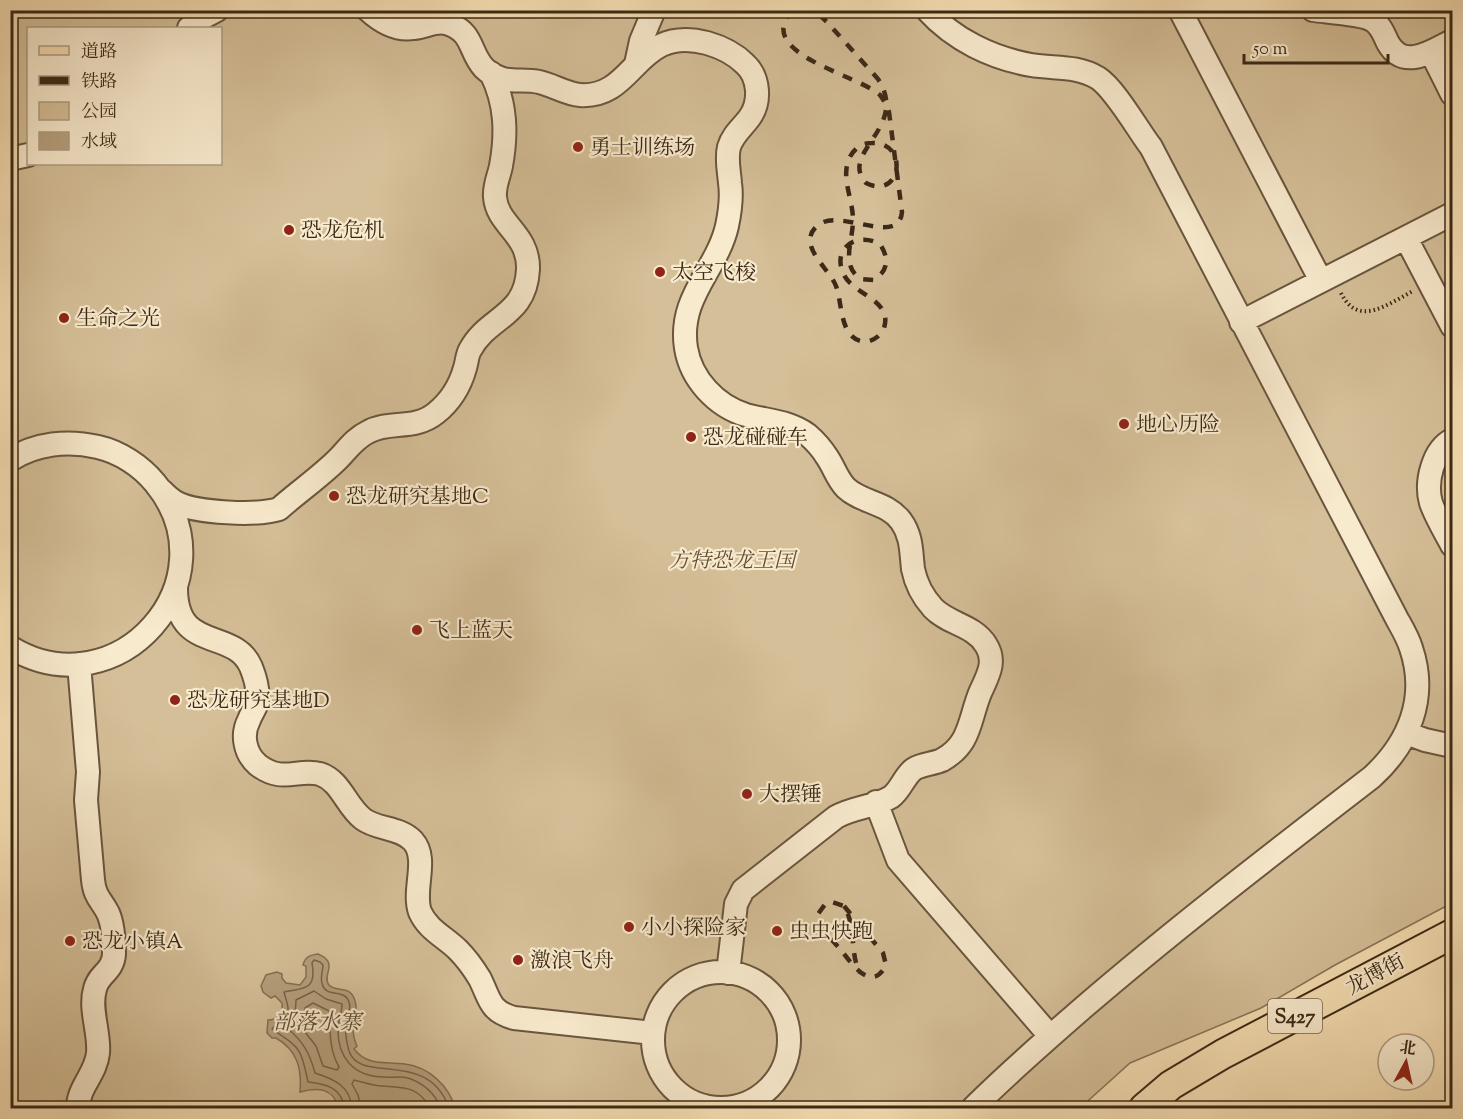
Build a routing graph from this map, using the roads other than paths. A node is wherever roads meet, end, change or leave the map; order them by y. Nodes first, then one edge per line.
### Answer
1 (217, 10) edge
2 (368, 10) edge
3 (654, 10) edge
4 (927, 10) edge
5 (1180, 10) edge
6 (1313, 10) edge
7 (1362, 14) edge
8 (190, 27) edge
9 (1452, 41) edge
10 (1431, 52) junction
11 (636, 64) junction
12 (491, 73) junction
13 (540, 82) junction
14 (1452, 94) edge
15 (504, 117) junction
16 (27, 154) edge
17 (10, 159) edge
18 (1452, 214) edge
19 (1406, 238) junction
20 (1327, 278) junction
21 (1241, 321) junction
22 (1452, 326) edge
23 (1452, 440) edge
24 (10, 460) edge
25 (162, 491) junction
26 (1452, 545) edge
27 (176, 588) junction
28 (10, 647) edge
29 (80, 664) junction
30 (1406, 733) junction
31 (1452, 746) edge
32 (876, 802) junction
33 (1452, 934) edge
34 (728, 973) junction
35 (653, 1033) junction
36 (1050, 1036) junction
37 (78, 1108) edge
38 (973, 1108) edge
39 (1144, 1108) edge

1 - 8 lane
2 - 12 lane
3 - 11 lane
4 - 21 lane
5 - 20 lane
6 - 7 lane
7 - 10 lane
9 - 10 lane
10 - 14 lane
11 - 13 lane
11 - 32 lane
12 - 13 lane
12 - 15 lane
13 - 15 lane
15 - 25 lane
16 - 17 lane
18 - 19 lane
19 - 20 lane
19 - 22 lane
20 - 21 lane
21 - 30 lane
23 - 26 lane
24 - 25 lane
25 - 27 lane
27 - 29 lane
27 - 35 lane
28 - 29 lane
29 - 37 lane
30 - 31 lane
30 - 36 lane
32 - 34 lane
32 - 36 lane
33 - 39 main road, 龙博街 / S427
34 - 35 lane
34 - 35 lane
36 - 38 lane

